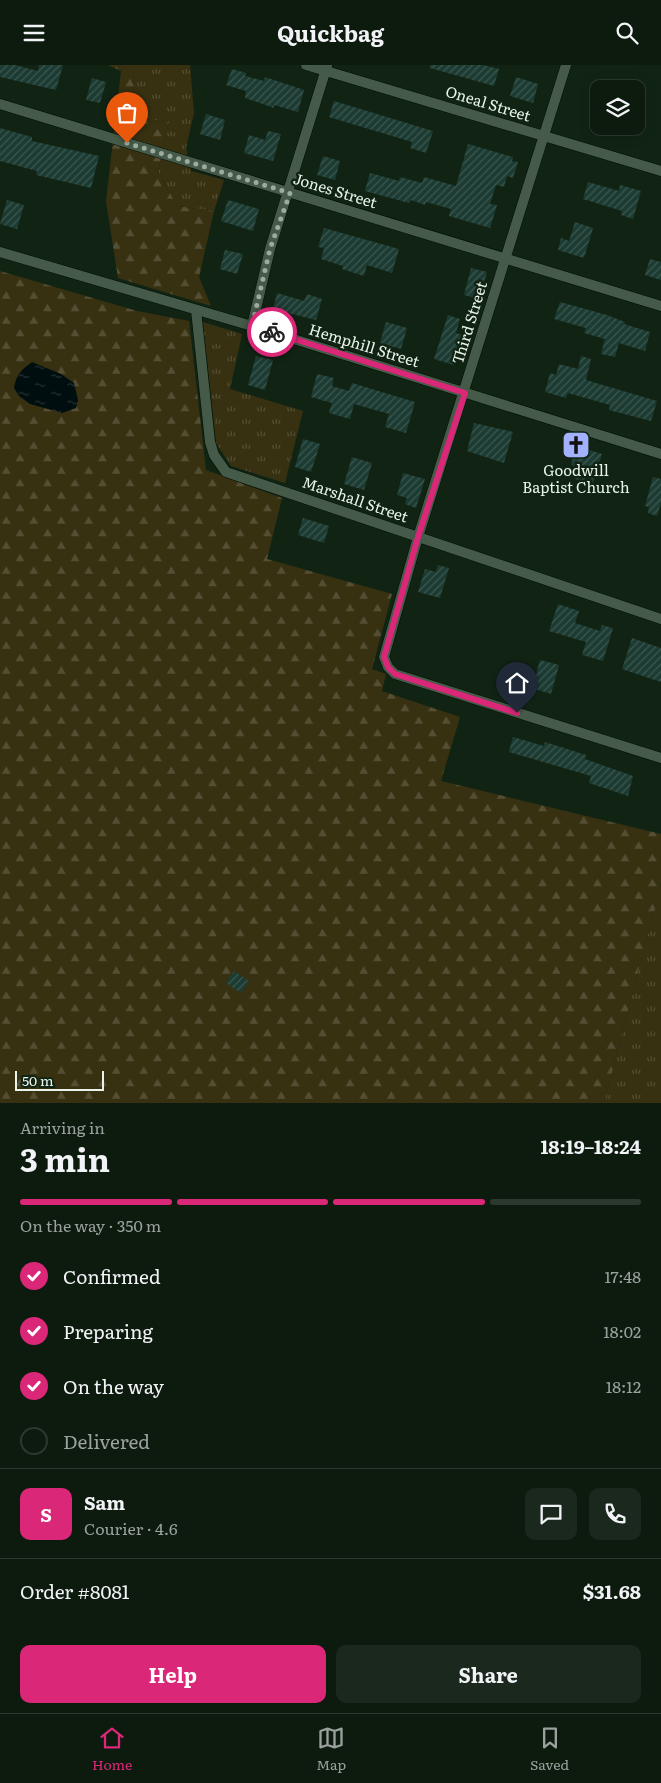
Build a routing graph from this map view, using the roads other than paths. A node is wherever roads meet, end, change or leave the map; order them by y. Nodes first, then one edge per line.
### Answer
1 (306, 65) edge
2 (566, 65) edge
3 (326, 68) edge
4 (0, 104) edge
5 (543, 136) junction
6 (661, 171) edge
7 (290, 193) junction
8 (0, 252) edge
9 (506, 259) junction
10 (661, 306) edge
11 (196, 310) junction
12 (252, 326) junction
13 (465, 393) junction
14 (661, 454) edge
15 (418, 537) junction
16 (661, 619) edge
17 (661, 758) edge

1 - 3 street, Oneal Street
2 - 5 street, Third Street
3 - 5 street, Oneal Street
3 - 7 street
4 - 7 street, Jones Street
5 - 6 street, Oneal Street
5 - 9 street, Third Street
7 - 9 street, Jones Street
7 - 12 street
8 - 11 street, Hemphill Street
9 - 10 street, Jones Street
9 - 13 street, Third Street
11 - 12 street, Hemphill Street
11 - 15 street, Marshall Street
12 - 13 street, Hemphill Street
13 - 14 street, Hemphill Street
13 - 15 street, Third Street
15 - 16 street, Marshall Street
15 - 17 street, Third Street

